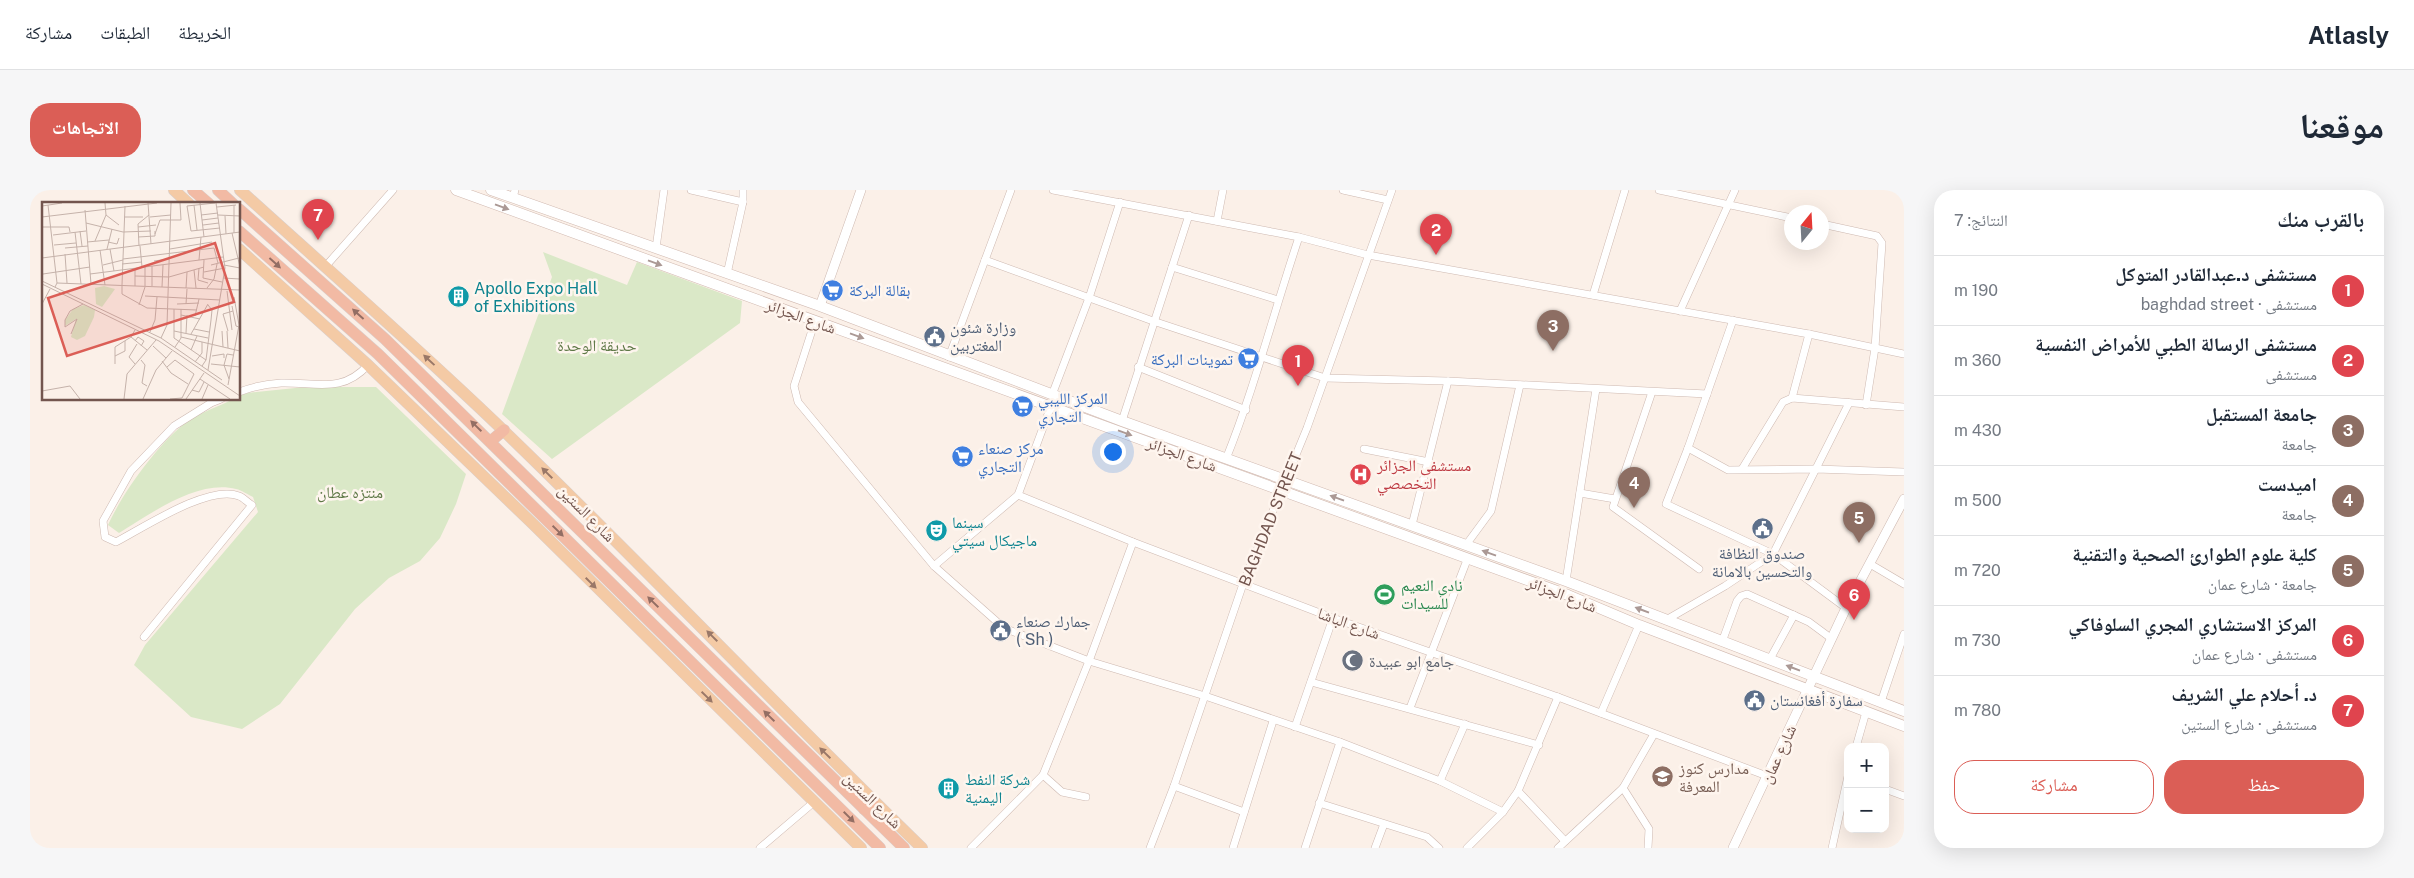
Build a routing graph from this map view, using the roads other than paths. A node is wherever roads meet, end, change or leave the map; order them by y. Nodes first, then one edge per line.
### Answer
1 (174, 190) edge
2 (193, 190) edge
3 (218, 190) edge
4 (240, 190) edge
5 (393, 190) edge
6 (456, 190) edge
7 (491, 190) edge
8 (664, 190) edge
9 (691, 190) edge
10 (743, 190) edge
11 (861, 190) edge
12 (1011, 190) edge
13 (1053, 190) edge
14 (1223, 190) edge
15 (1343, 190) edge
16 (1392, 190) edge
17 (1625, 190) edge
18 (1659, 190) edge
19 (1735, 190) edge
20 (1083, 192) edge
21 (514, 194) edge
22 (1388, 200) junction
23 (187, 202) edge
24 (207, 202) edge
25 (231, 202) edge
26 (743, 202) junction
27 (1120, 202) junction
28 (1728, 204) junction
29 (240, 210) edge
30 (1189, 215) junction
31 (1784, 216) edge
32 (1217, 221) junction
33 (584, 223) junction
34 (1829, 226) edge
35 (240, 232) edge
36 (579, 236) junction
37 (1299, 237) junction
38 (656, 248) junction
39 (240, 250) edge
40 (1368, 255) junction
41 (985, 260) junction
42 (325, 267) junction
43 (1172, 267) junction
44 (728, 274) junction
45 (1593, 295) junction
46 (1090, 298) junction
47 (1278, 300) junction
48 (820, 306) junction
49 (1680, 310) junction
50 (1733, 320) junction
51 (815, 321) junction
52 (1153, 321) junction
53 (1809, 334) junction
54 (1875, 348) junction
55 (1904, 354) edge
56 (1261, 356) junction
57 (948, 357) junction
58 (368, 365) junction
59 (1138, 367) junction
60 (1325, 378) junction
61 (1448, 381) junction
62 (1520, 386) junction
63 (1596, 389) junction
64 (240, 392) edge
65 (1652, 392) junction
66 (1707, 394) junction
67 (1052, 395) junction
68 (1792, 398) junction
69 (218, 400) edge
70 (1849, 403) junction
71 (1866, 405) junction
72 (1051, 406) junction
73 (1904, 407) edge
74 (1246, 410) junction
75 (1122, 421) junction
76 (504, 430) junction
77 (491, 441) junction
78 (1688, 448) junction
79 (1364, 449) dead end
80 (1226, 459) junction
81 (1429, 462) junction
82 (1742, 469) junction
83 (1816, 469) junction
84 (1904, 472) edge
85 (1286, 479) junction
86 (1282, 491) junction
87 (1580, 493) junction
88 (1018, 495) junction
89 (1615, 499) junction
90 (1904, 499) edge
91 (1901, 514) edge
92 (542, 516) junction
93 (534, 524) junction
94 (1412, 526) junction
95 (1133, 542) junction
96 (1466, 545) junction
97 (1773, 554) junction
98 (1467, 560) junction
99 (1870, 564) junction
100 (934, 566) junction
101 (1699, 569) dead end
102 (620, 570) junction
103 (608, 580) junction
104 (1566, 581) junction
105 (1244, 584) junction
106 (1904, 584) edge
107 (1568, 595) junction
108 (1846, 608) junction
109 (1794, 615) junction
110 (1334, 618) junction
111 (1666, 620) junction
112 (1639, 625) junction
113 (1904, 634) edge
114 (144, 636) dead end
115 (1832, 639) junction
116 (1722, 642) junction
117 (1431, 652) junction
118 (1770, 659) junction
119 (1896, 660) junction
120 (1089, 661) junction
121 (1904, 664) edge
122 (1815, 676) junction
123 (1311, 682) junction
124 (1808, 690) junction
125 (1204, 696) junction
126 (1558, 697) junction
127 (1881, 702) junction
128 (1410, 708) junction
129 (1904, 711) edge
130 (1866, 712) junction
131 (1600, 713) junction
132 (1273, 721) junction
133 (1465, 724) junction
134 (1904, 726) edge
135 (1295, 728) junction
136 (1654, 734) junction
137 (1340, 742) junction
138 (1857, 743) edge
139 (1539, 746) junction
140 (1043, 775) junction
141 (1767, 776) junction
142 (1440, 781) junction
143 (1174, 786) junction
144 (1623, 788) junction
145 (1845, 788) edge
146 (1889, 790) edge
147 (1518, 791) junction
148 (1904, 796) edge
149 (1086, 797) dead end
150 (874, 800) junction
151 (814, 802) junction
152 (1320, 803) junction
153 (864, 809) junction
154 (1244, 812) junction
155 (1503, 812) junction
156 (1384, 824) junction
157 (1565, 841) junction
158 (1904, 844) edge
159 (760, 848) edge
160 (861, 848) edge
161 (880, 848) edge
162 (904, 848) edge
163 (922, 848) edge
164 (972, 848) edge
165 (1150, 848) edge
166 (1233, 848) edge
167 (1305, 848) edge
168 (1375, 848) edge
169 (1439, 848) edge
170 (1467, 848) edge
171 (1558, 848) edge
172 (1648, 848) edge
173 (1734, 848) edge
174 (1832, 848) edge
175 (1903, 848) edge

1 - 23 main road
2 - 24 highway
3 - 25 highway
4 - 42 main road, شارع الستين
5 - 42 street
6 -> 36 main road, شارع الجزائر
7 - 21 main road, شارع الجزائر
8 - 38 street
9 - 26 street
10 - 26 street
11 - 48 street
12 - 41 street
13 - 20 street
14 - 32 street
15 - 22 street
16 - 22 street, BAGHDAD STREET
17 - 45 street
18 - 28 street
19 - 28 street
20 - 27 street
21 - 33 main road, شارع الجزائر
22 - 40 street, BAGHDAD STREET
26 - 44 street
27 - 30 street
27 - 46 street
28 - 31 street
28 - 49 street
77 -> 29 highway, شارع الستين
30 - 32 street
30 - 43 street
32 - 37 street
33 - 36 main road
33 - 38 main road, شارع الجزائر
34 - 54 street
35 -> 92 highway, شارع الستين
36 -> 51 main road, شارع الجزائر
37 - 40 street
37 - 47 street
38 - 44 main road, شارع الجزائر
39 - 58 main road
40 - 45 street
40 - 60 street, BAGHDAD STREET
41 - 46 street
41 - 57 street
76 -> 42 main road, شارع الستين
43 - 47 street
43 - 52 street
44 - 48 main road, شارع الجزائر
45 - 49 street
46 - 52 street
46 - 67 street
47 - 56 street
48 - 51 main road
48 - 57 main road, شارع الجزائر
49 - 50 street
50 - 53 street
50 - 66 street
51 -> 72 main road, شارع الجزائر
51 - 100 street
52 - 56 street
52 - 59 street
53 - 54 street
53 - 68 street
54 - 55 street
54 - 71 street
56 - 60 street
56 - 74 street
57 - 67 main road, شارع الجزائر
58 - 64 street
58 - 93 main road
59 - 74 street
59 - 75 street
60 - 61 street
60 - 85 street, BAGHDAD STREET
61 - 62 street
61 - 81 street
62 - 63 street
62 - 96 street
63 - 65 street
63 - 87 street
65 - 66 street
65 - 89 street
66 - 78 street
67 - 72 main road
67 - 75 main road, شارع الجزائر
68 - 70 street
68 - 82 street
69 - 114 street
70 - 71 street
70 - 83 street
71 - 73 street
72 -> 86 main road, شارع الجزائر
72 - 88 street
74 - 80 street
75 - 80 main road, شارع الجزائر
76 - 77 highway
150 -> 76 main road, شارع الستين
77 - 102 highway, شارع الستين
78 - 82 street
78 - 97 street
79 - 81 street
80 - 85 main road, شارع الجزائر
81 - 94 street
82 - 83 street
83 - 84 street
83 - 97 street
85 - 86 street, BAGHDAD STREET
94 -> 85 main road, شارع الجزائر
86 - 98 main road, شارع الجزائر
86 - 105 street, BAGHDAD STREET
87 - 89 street
87 - 104 street
88 - 95 street, شارع الباشا
88 - 100 street
89 - 101 street
90 - 91 street, شارع عمان
91 - 99 street, شارع عمان
92 - 93 highway
92 -> 103 highway, شارع الستين
93 -> 151 main road
94 - 96 main road, شارع الجزائر
95 - 105 street, شارع الباشا
95 - 120 street
104 -> 96 main road, شارع الجزائر
97 - 108 street
97 - 111 street
98 - 107 main road, شارع الجزائر
98 - 117 street
99 - 106 street
99 - 108 street, شارع عمان
100 - 120 street
102 - 103 highway
153 -> 102 highway, شارع الستين
103 -> 161 highway, شارع الستين
104 - 107 main road
111 -> 104 main road, شارع الجزائر
105 - 110 street, شارع الباشا
105 - 125 street, BAGHDAD STREET
107 - 112 main road, شارع الجزائر
108 - 115 street, شارع عمان
109 - 115 street
109 - 116 street
109 - 118 street
110 - 117 street, شارع الباشا
110 - 123 street
111 - 116 main road, شارع الجزائر
112 - 124 main road, شارع الجزائر
112 - 131 street
113 - 119 street
115 - 122 street, شارع عمان
116 - 118 main road, شارع الجزائر
117 - 126 street, شارع الباشا
117 - 128 street
122 -> 118 main road, شارع الجزائر
119 - 121 street
119 - 127 street
120 - 125 street
120 - 140 street
122 - 124 street, شارع عمان
122 - 127 main road, شارع الجزائر
123 - 128 street
123 - 135 street
124 - 130 main road, شارع الجزائر
124 - 141 street, شارع عمان
125 - 132 street
125 - 143 street, BAGHDAD STREET
126 - 131 street, شارع الباشا
126 - 139 street
127 - 129 main road, شارع الجزائر
128 - 133 street
130 - 134 main road, شارع الجزائر
130 - 138 street
131 - 136 street, شارع الباشا
132 - 135 street
132 - 154 street
133 - 139 street
133 - 142 street
135 - 137 street
136 - 141 street, شارع الباشا
136 - 144 street
137 - 142 street
137 - 152 street
139 - 147 street
140 - 149 street
140 - 164 street
141 - 173 street, شارع عمان
142 - 155 street
143 - 154 street
143 - 165 street, BAGHDAD STREET
144 - 157 street
144 - 172 street
145 - 174 street
146 - 148 street
147 - 155 street
147 - 157 street
150 - 153 highway
150 - 163 main road, شارع الستين
151 - 159 street
151 - 160 main road
152 - 156 street
152 - 167 street
153 - 162 highway, شارع الستين
154 - 166 street
155 - 170 street
156 - 168 street
156 - 169 street
157 - 171 street
158 - 175 street

